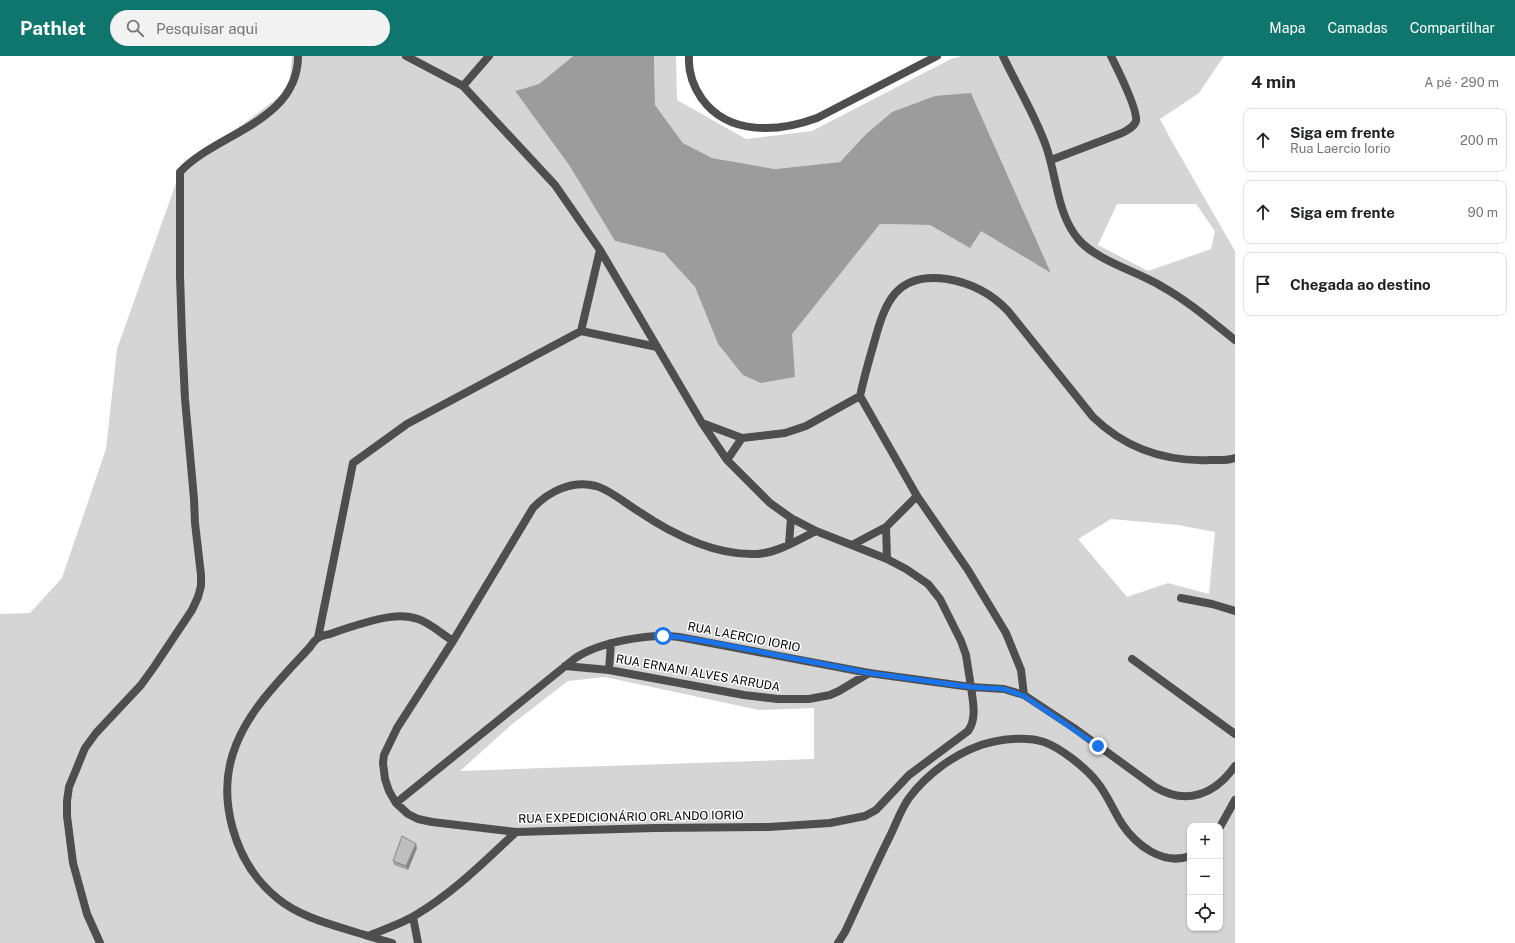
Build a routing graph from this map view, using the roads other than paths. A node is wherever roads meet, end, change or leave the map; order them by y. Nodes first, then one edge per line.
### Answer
1 (298, 56) edge
2 (406, 56) edge
3 (489, 56) edge
4 (689, 56) edge
5 (937, 56) edge
6 (1002, 56) edge
7 (1111, 56) edge
8 (463, 86) junction
9 (1051, 160) junction
10 (600, 250) junction
11 (581, 331) junction
12 (1235, 340) edge
13 (657, 347) junction
14 (860, 396) junction
15 (702, 422) junction
16 (742, 438) junction
17 (1235, 458) edge
18 (727, 460) junction
19 (917, 496) junction
20 (792, 518) junction
21 (886, 527) junction
22 (816, 531) junction
23 (789, 544) junction
24 (852, 545) junction
25 (887, 559) junction
26 (1181, 598) dead end
27 (1235, 611) edge
28 (318, 638) junction
29 (453, 641) junction
30 (611, 643) junction
31 (1132, 659) dead end
32 (565, 666) junction
33 (609, 670) junction
34 (869, 673) junction
35 (971, 687) junction
36 (1024, 696) junction
37 (1235, 734) edge
38 (1235, 766) edge
39 (1235, 800) edge
40 (396, 803) junction
41 (1222, 823) edge
42 (516, 832) junction
43 (1187, 857) edge
44 (413, 917) junction
45 (368, 936) junction
46 (100, 943) edge
47 (392, 943) edge
48 (418, 943) edge
49 (838, 943) edge

1 - 46 street
2 - 8 street
3 - 8 street
4 - 5 street
6 - 9 street
7 - 9 street
8 - 10 street
9 - 12 street
10 - 11 street
10 - 13 street
11 - 13 street
11 - 28 street
13 - 15 street
14 - 16 street
14 - 17 street
14 - 19 street
15 - 16 street
15 - 18 street
16 - 18 street
18 - 20 street
19 - 21 street
19 - 36 street
20 - 22 street
20 - 23 street
21 - 24 street
21 - 25 street
22 - 23 street
22 - 24 street
23 - 29 street
24 - 25 street
25 - 35 street
26 - 27 street
28 - 29 street
28 - 45 street
29 - 40 street
30 - 32 street, RUA LAERCIO IORIO
30 - 33 street
30 - 34 street, RUA LAERCIO IORIO
31 - 37 street
32 - 33 street, RUA ERNANI ALVES ARRUDA
32 - 40 street, RUA LAERCIO IORIO
33 - 34 street, RUA ERNANI ALVES ARRUDA
34 - 35 street, RUA LAERCIO IORIO
35 - 36 street, RUA LAERCIO IORIO
35 - 42 street, RUA EXPEDICIONÁRIO ORLANDO IORIO
36 - 38 street, RUA LAERCIO IORIO
39 - 41 street
40 - 42 street, RUA EXPEDICIONÁRIO ORLANDO IORIO
42 - 44 street
43 - 49 street
44 - 45 street
44 - 48 street
45 - 47 street

